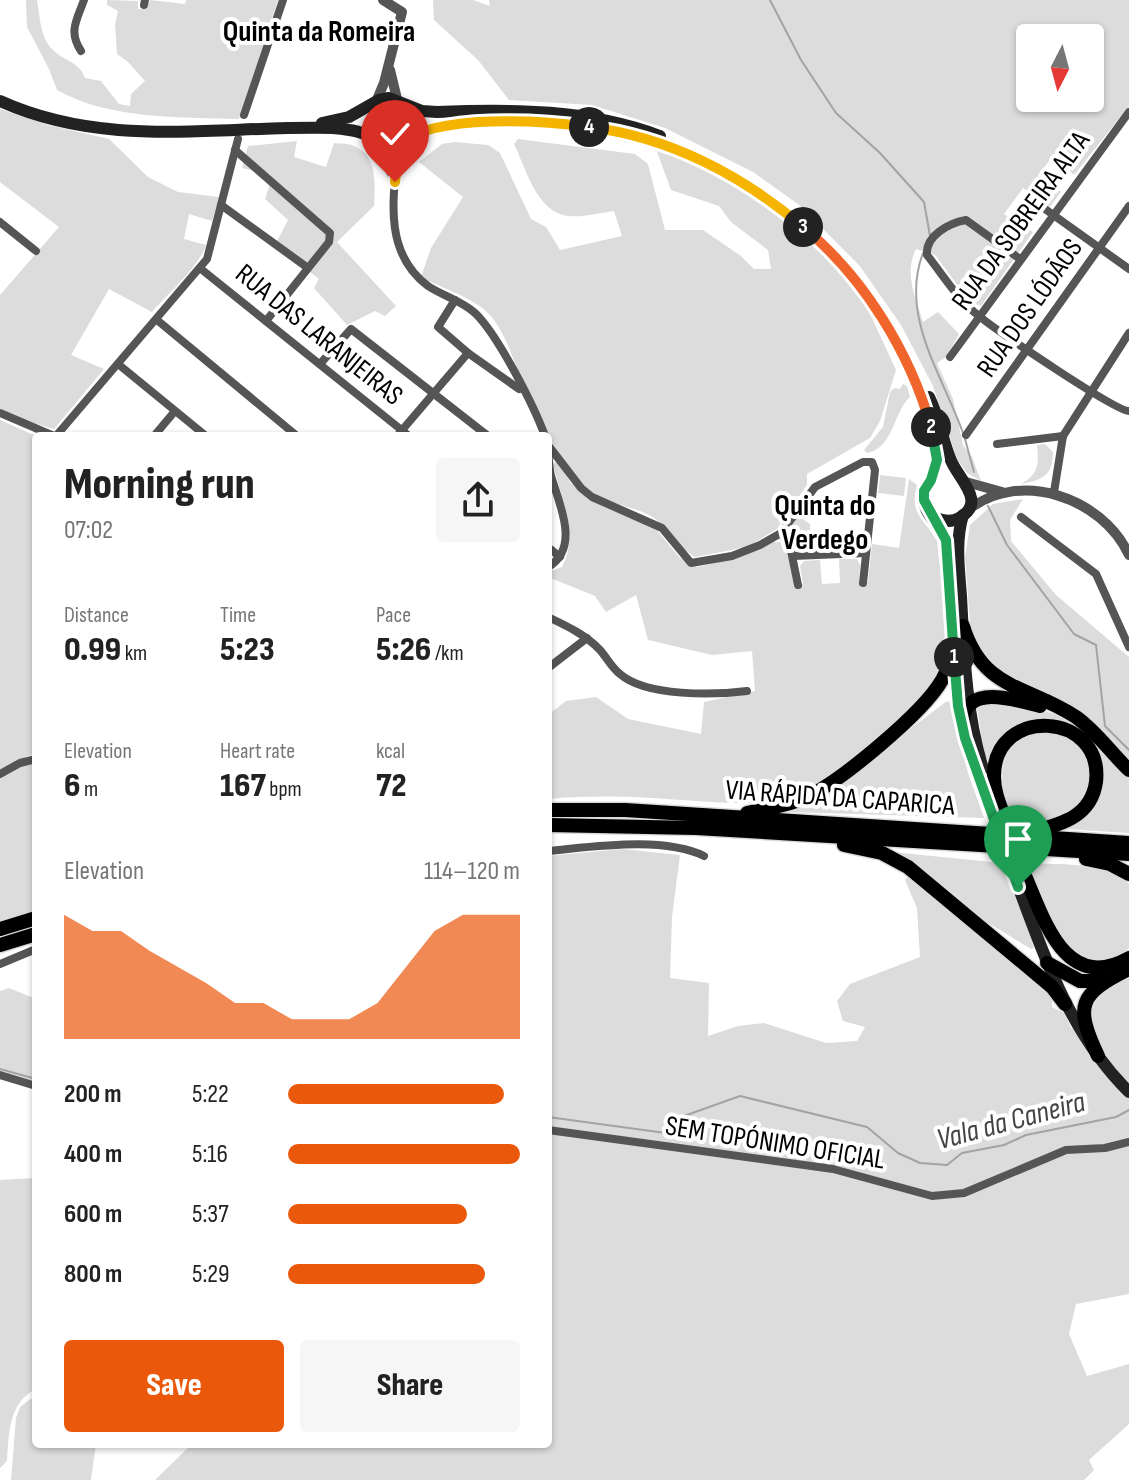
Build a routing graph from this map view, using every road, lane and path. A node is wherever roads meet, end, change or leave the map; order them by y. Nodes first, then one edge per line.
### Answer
1 (84, 0) edge
2 (283, 0) edge
3 (383, 0) edge
4 (407, 0) edge
5 (402, 12) junction
6 (81, 51) dead end
7 (389, 62) junction
8 (0, 98) edge
9 (401, 102) junction
10 (373, 104) junction
11 (1129, 112) edge
12 (244, 115) dead end
13 (369, 136) junction
14 (238, 139) dead end
15 (402, 141) junction
16 (380, 144) junction
17 (235, 150) junction
18 (393, 194) junction
19 (1031, 199) dead end
20 (221, 205) junction
21 (1129, 206) edge
22 (1052, 214) junction
23 (0, 222) edge
24 (1100, 247) junction
25 (36, 251) dead end
26 (1020, 259) junction
27 (308, 268) junction
28 (201, 269) junction
29 (1129, 269) edge
30 (455, 300) junction
31 (979, 317) junction
32 (157, 320) junction
33 (266, 321) junction
34 (1129, 333) edge
35 (1028, 349) junction
36 (468, 353) junction
37 (950, 357) dead end
38 (118, 364) junction
39 (320, 364) junction
40 (523, 392) junction
41 (1091, 392) junction
42 (433, 393) junction
43 (175, 411) junction
44 (1129, 411) edge
45 (0, 413) edge
46 (45, 432) edge
47 (58, 432) edge
48 (157, 432) edge
49 (201, 432) edge
50 (292, 432) edge
51 (401, 432) edge
52 (404, 432) edge
53 (483, 432) edge
54 (543, 432) edge
55 (966, 435) dead end
56 (1063, 436) junction
57 (997, 444) dead end
58 (552, 452) edge
59 (931, 480) junction
60 (964, 480) junction
61 (552, 486) edge
62 (1004, 492) junction
63 (1054, 492) junction
64 (965, 514) junction
65 (932, 516) junction
66 (1021, 517) dead end
67 (781, 533) junction
68 (552, 550) edge
69 (866, 553) junction
70 (1129, 555) edge
71 (793, 556) junction
72 (560, 557) junction
73 (552, 564) edge
74 (863, 583) dead end
75 (798, 585) dead end
76 (552, 619) edge
77 (963, 626) junction
78 (587, 638) junction
79 (953, 645) junction
80 (1129, 647) edge
81 (552, 665) edge
82 (747, 691) dead end
83 (969, 705) junction
84 (1068, 713) junction
85 (963, 731) junction
86 (32, 760) edge
87 (1129, 770) edge
88 (0, 774) edge
89 (552, 810) edge
90 (732, 816) junction
91 (999, 818) junction
92 (552, 825) edge
93 (796, 835) junction
94 (1017, 836) junction
95 (1129, 843) edge
96 (1034, 850) junction
97 (552, 851) edge
98 (1129, 854) edge
99 (704, 856) dead end
100 (1019, 871) junction
101 (1129, 874) edge
102 (32, 919) edge
103 (0, 929) edge
104 (32, 935) edge
105 (0, 945) edge
106 (32, 951) edge
107 (1129, 958) edge
108 (0, 964) edge
109 (1052, 966) junction
110 (1129, 969) edge
111 (1105, 981) junction
112 (1065, 1004) junction
113 (1098, 1056) junction
114 (0, 1075) edge
115 (32, 1085) edge
116 (1129, 1092) edge
117 (552, 1131) edge
118 (1129, 1142) edge

1 - 6 street
2 - 12 street
3 - 5 street
4 - 5 street
5 - 7 street
7 - 9 street
7 - 10 street
8 - 10 main road
8 - 13 main road
9 - 10 main road
9 - 15 main road
9 - 60 main road
10 - 13 main road
11 - 22 street, RUA DA SOBREIRA ALTA
13 - 16 main road
14 - 17 street
15 - 16 main road
15 - 18 street
15 - 59 main road
16 - 18 street
17 - 20 street
17 - 27 street
18 - 30 street
19 - 22 street
20 - 27 street
20 - 28 street
21 - 24 street, RUA DOS LÓDÃOS
22 - 24 street
22 - 26 street, RUA DA SOBREIRA ALTA
23 - 25 street
24 - 29 street
24 - 35 street, RUA DOS LÓDÃOS
26 - 31 street, RUA DA SOBREIRA ALTA
26 - 31 street
27 - 33 street
28 - 32 street
28 - 33 street, RUA DAS LARANJEIRAS
30 - 36 street
30 - 40 street
31 - 35 street
31 - 37 street, RUA DA SOBREIRA ALTA
32 - 38 street
32 - 50 street
33 - 39 street, RUA DAS LARANJEIRAS
34 - 41 street
35 - 41 street
35 - 55 street, RUA DOS LÓDÃOS
36 - 40 street
36 - 42 street
38 - 43 street
38 - 47 street
39 - 42 street
39 - 51 street, RUA DAS LARANJEIRAS
40 - 54 street
41 - 44 street
41 - 56 street
42 - 52 street
42 - 53 street
43 - 48 street
43 - 49 street
45 - 46 street
56 - 57 street
56 - 63 street
58 - 67 street
59 - 60 main road
59 - 65 main road
60 - 62 street
60 - 64 main road
61 - 72 street
62 - 63 street
62 - 64 street
63 - 70 street
64 - 65 main road
64 - 77 main road
65 - 79 main road
66 - 80 street
67 - 69 street
67 - 71 street
68 - 72 street
69 - 71 street
69 - 74 street
71 - 75 street
72 - 73 street
76 - 78 street
77 - 83 main road
77 - 84 highway
78 - 81 street
78 - 82 street
79 - 85 main road
79 - 90 highway
83 - 84 highway
83 - 85 highway
83 - 91 main road
84 - 87 highway
85 - 91 main road
86 - 88 street
89 - 90 highway, VIA RÁPIDA DA CAPARICA
90 - 94 highway, VIA RÁPIDA DA CAPARICA
91 - 94 highway
91 - 100 highway, bridge
92 - 93 highway, VIA RÁPIDA DA CAPARICA
93 - 96 highway, VIA RÁPIDA DA CAPARICA
93 - 112 highway
94 - 95 highway, VIA RÁPIDA DA CAPARICA
96 - 98 highway, VIA RÁPIDA DA CAPARICA
96 - 101 highway
97 - 99 street
100 - 107 highway
100 - 109 main road
102 - 103 highway
104 - 105 highway
106 - 108 street
109 - 111 highway
109 - 112 main road
109 - 113 main road
110 - 111 highway
111 - 113 highway
112 - 113 main road
113 - 116 main road
114 - 115 street
117 - 118 street, SEM TOPÓNIMO OFICIAL

